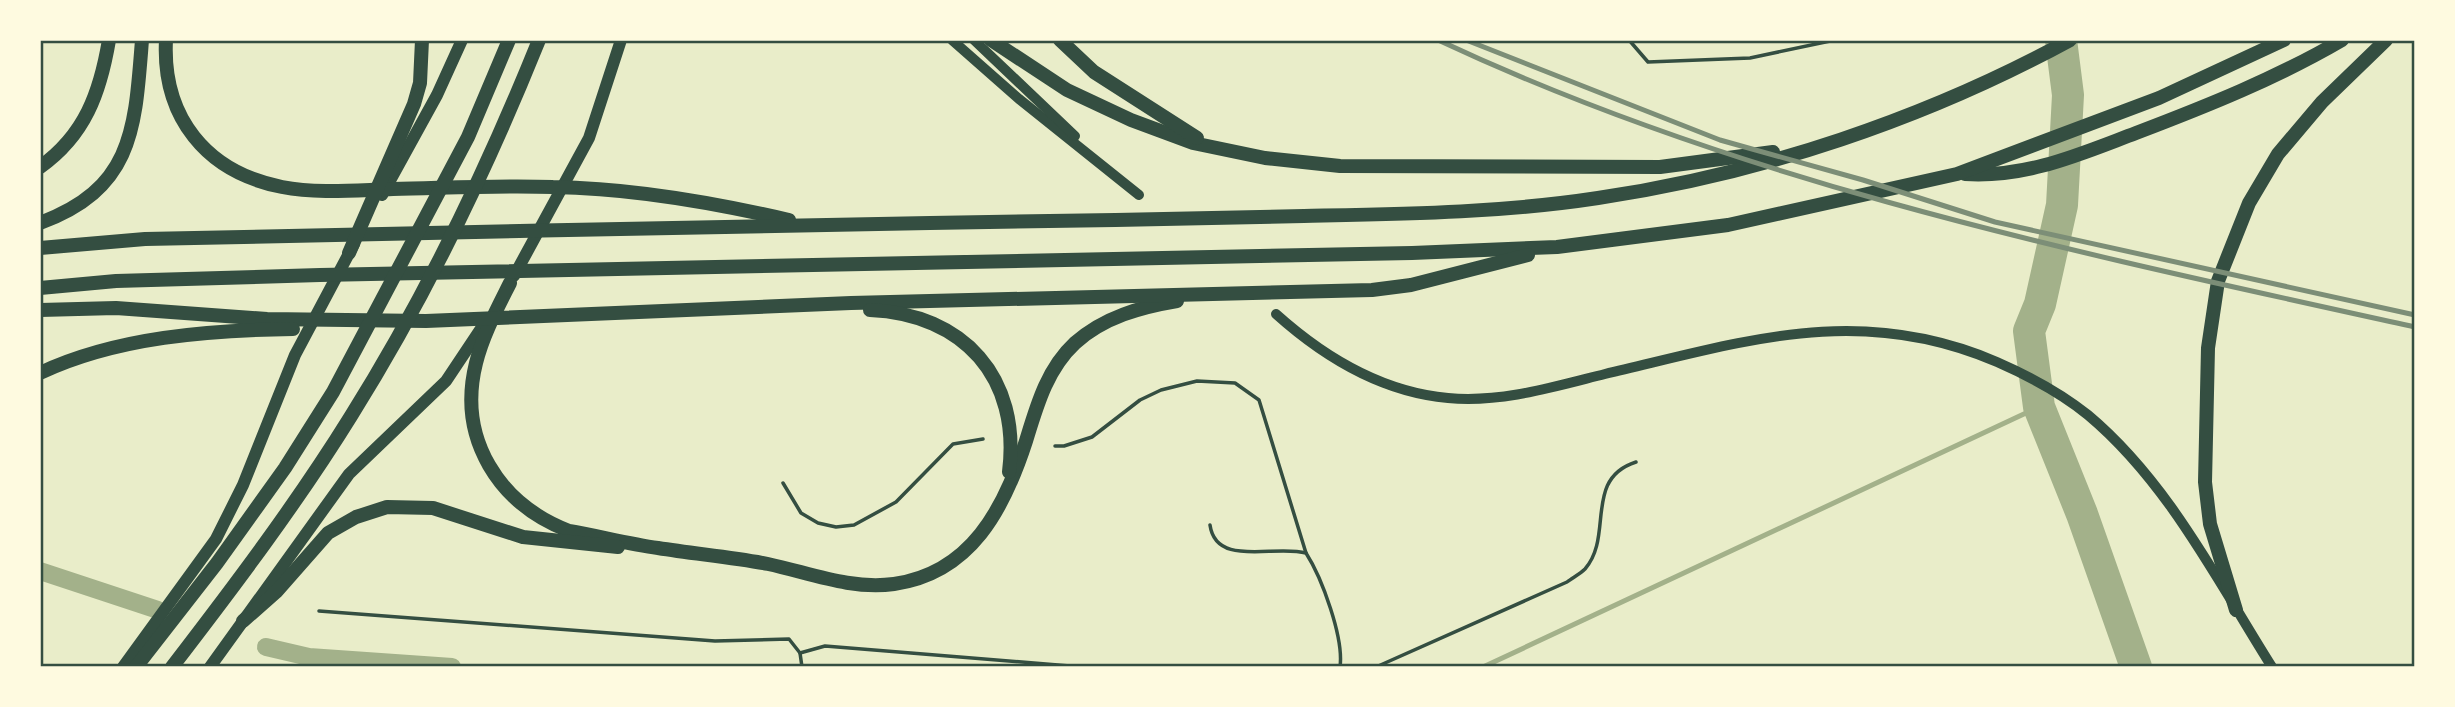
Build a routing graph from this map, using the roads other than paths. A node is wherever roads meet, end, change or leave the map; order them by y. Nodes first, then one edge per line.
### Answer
1 (109, 40) edge
2 (142, 40) edge
3 (166, 40) edge
4 (422, 40) edge
5 (462, 40) edge
6 (509, 40) edge
7 (539, 40) edge
8 (621, 40) edge
9 (952, 40) edge
10 (974, 40) edge
11 (991, 40) edge
12 (1060, 40) edge
13 (2070, 40) edge
14 (2284, 40) edge
15 (2342, 40) edge
16 (2386, 40) edge
17 (1817, 146) junction
18 (1223, 150) junction
19 (40, 167) edge
20 (1109, 170) junction
21 (1957, 173) junction
22 (1139, 195) dead end
23 (40, 223) edge
24 (811, 225) junction
25 (1557, 247) junction
26 (40, 248) edge
27 (349, 253) junction
28 (507, 277) junction
29 (40, 288) edge
30 (1220, 294) junction
31 (787, 307) junction
32 (40, 310) edge
33 (1276, 314) dead end
34 (292, 324) junction
35 (40, 373) edge
36 (1006, 494) junction
37 (655, 548) junction
38 (2236, 610) junction
39 (243, 621) junction
40 (123, 667) edge
41 (136, 667) edge
42 (172, 667) edge
43 (210, 667) edge
44 (2272, 667) edge

1 - 19 highway
2 - 23 highway
3 - 24 highway
4 - 27 highway
5 - 27 highway
6 - 41 highway
7 - 42 highway
8 - 28 highway
9 - 20 main road
10 - 20 main road
11 - 18 highway
12 - 18 highway
13 - 17 highway
14 - 21 highway
15 - 21 highway
16 - 38 highway
17 - 18 highway
17 - 24 highway
20 - 22 main road
21 - 25 highway
24 - 26 highway
25 - 28 highway
25 - 30 highway
27 - 40 highway
28 - 29 highway
28 - 37 highway
28 - 39 highway
30 - 31 highway
30 - 36 highway
31 - 34 highway
31 - 36 highway
32 - 34 highway
33 - 38 main road
34 - 35 highway
36 - 37 highway
37 - 39 highway
38 - 44 main road
39 - 43 highway

